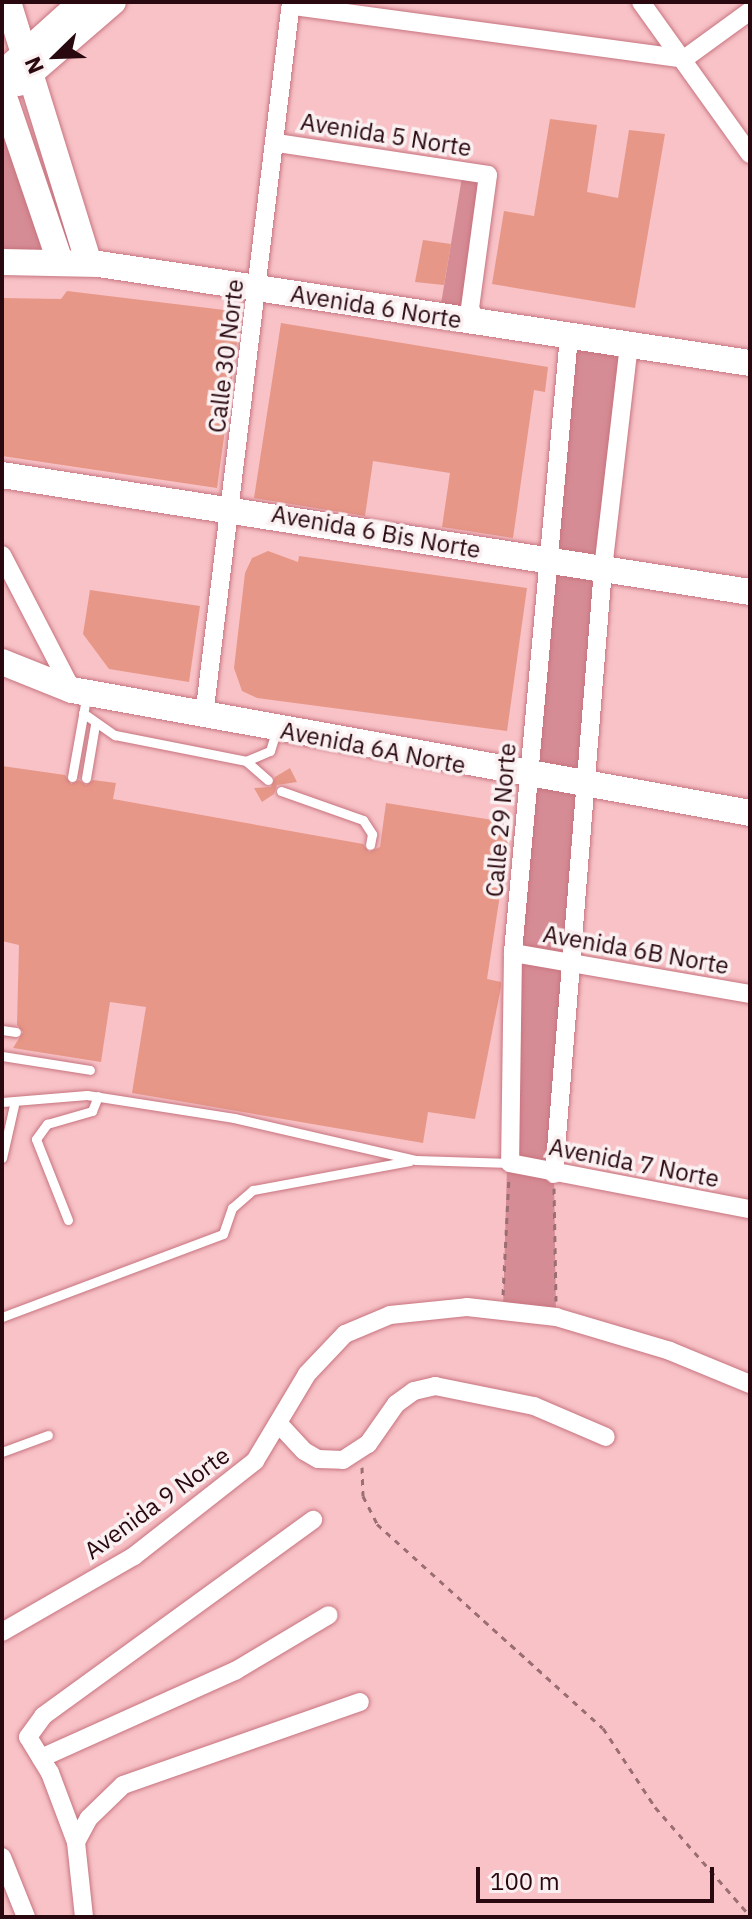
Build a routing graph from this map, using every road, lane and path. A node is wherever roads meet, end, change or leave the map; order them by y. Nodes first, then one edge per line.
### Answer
1 (8, 2) edge
2 (82, 2) edge
3 (113, 2) edge
4 (641, 2) edge
5 (293, 4) edge
6 (750, 11) edge
7 (684, 59) junction
8 (26, 64) junction
9 (2, 90) edge
10 (277, 143) junction
11 (750, 154) edge
12 (60, 261) junction
13 (2, 262) edge
14 (89, 263) junction
15 (259, 288) junction
16 (467, 316) junction
17 (569, 336) junction
18 (629, 345) junction
19 (750, 363) edge
20 (2, 475) edge
21 (231, 507) junction
22 (2, 555) edge
23 (549, 560) junction
24 (603, 569) junction
25 (750, 592) edge
26 (2, 662) edge
27 (39, 678) junction
28 (2, 682) edge
29 (81, 699) junction
30 (204, 716) junction
31 (95, 725) junction
32 (275, 729) junction
33 (246, 761) junction
34 (72, 777) dead end
35 (529, 777) junction
36 (86, 778) dead end
37 (268, 780) dead end
38 (587, 786) junction
39 (281, 791) dead end
40 (750, 813) edge
41 (370, 845) dead end
42 (513, 953) junction
43 (573, 961) junction
44 (750, 994) edge
45 (2, 1030) edge
46 (16, 1032) dead end
47 (2, 1056) edge
48 (90, 1070) dead end
49 (98, 1096) junction
50 (2, 1102) edge
51 (14, 1105) junction
52 (2, 1158) edge
53 (416, 1160) junction
54 (510, 1163) junction
55 (554, 1174) junction
56 (750, 1209) edge
57 (68, 1220) dead end
58 (503, 1310) junction
59 (2, 1317) edge
60 (556, 1317) junction
61 (750, 1384) edge
62 (278, 1423) junction
63 (48, 1435) dead end
64 (606, 1437) dead end
65 (361, 1451) junction
66 (2, 1452) edge
67 (313, 1520) dead end
68 (329, 1615) dead end
69 (2, 1632) edge
70 (360, 1702) dead end
71 (41, 1758) junction
72 (76, 1842) junction
73 (2, 1857) edge
74 (750, 1916) edge
75 (26, 1917) edge
76 (84, 1917) edge

1 - 8 main road
2 - 8 main road
3 - 8 main road
4 - 7 street
5 - 7 street
5 - 10 street, Calle 30 Norte
6 - 7 street
7 - 11 street
8 - 9 main road
8 - 14 main road
9 - 12 main road
10 - 15 street, Calle 30 Norte
10 - 16 street, Avenida 5 Norte
12 - 13 main road, Avenida 6 Norte
12 - 14 main road, Avenida 6 Norte
14 - 15 main road, Avenida 6 Norte
15 - 16 main road, Avenida 6 Norte
15 - 21 street, Calle 30 Norte
16 - 17 main road, Avenida 6 Norte
17 - 18 main road, Avenida 6 Norte
17 - 23 street, Calle 29 Norte
18 - 19 main road, Avenida 6 Norte
18 - 24 street
20 - 21 main road, Avenida 6 Bis Norte
21 - 23 main road, Avenida 6 Bis Norte
21 - 30 street, Calle 30 Norte
22 - 29 street
23 - 24 main road, Avenida 6 Bis Norte
23 - 35 street, Calle 29 Norte
24 - 25 main road, Avenida 6 Bis Norte
24 - 38 street
26 - 27 main road, Avenida 6A Norte
27 - 28 main road
27 - 29 main road, Avenida 6A Norte
29 - 30 main road, Avenida 6A Norte
29 - 31 lane
29 - 34 lane
30 - 32 main road, Avenida 6A Norte
31 - 33 lane
31 - 36 lane
32 - 33 lane
32 - 35 main road, Avenida 6A Norte
33 - 37 lane
35 - 38 main road, Avenida 6A Norte
35 - 42 street, Calle 29 Norte
38 - 40 main road, Avenida 6A Norte
38 - 43 street
39 - 41 lane
42 - 43 street, Avenida 6B Norte
42 - 54 street, Calle 29 Norte
43 - 44 street, Avenida 6B Norte
43 - 55 street
45 - 46 lane
47 - 48 lane
49 - 51 lane
49 - 53 lane
49 - 57 lane
50 - 51 lane
51 - 52 lane
53 - 54 lane
53 - 59 lane
54 - 55 street, Avenida 7 Norte
54 - 58 path
55 - 56 street, Avenida 7 Norte
55 - 60 path
58 - 60 street, Avenida 9 Norte
58 - 62 street, Avenida 9 Norte
60 - 61 street, Avenida 9 Norte
62 - 65 street
62 - 69 street, Avenida 9 Norte
63 - 66 lane
64 - 65 street
65 - 74 path
67 - 71 street
68 - 71 street
70 - 72 street
71 - 72 street
72 - 76 street
73 - 75 street

